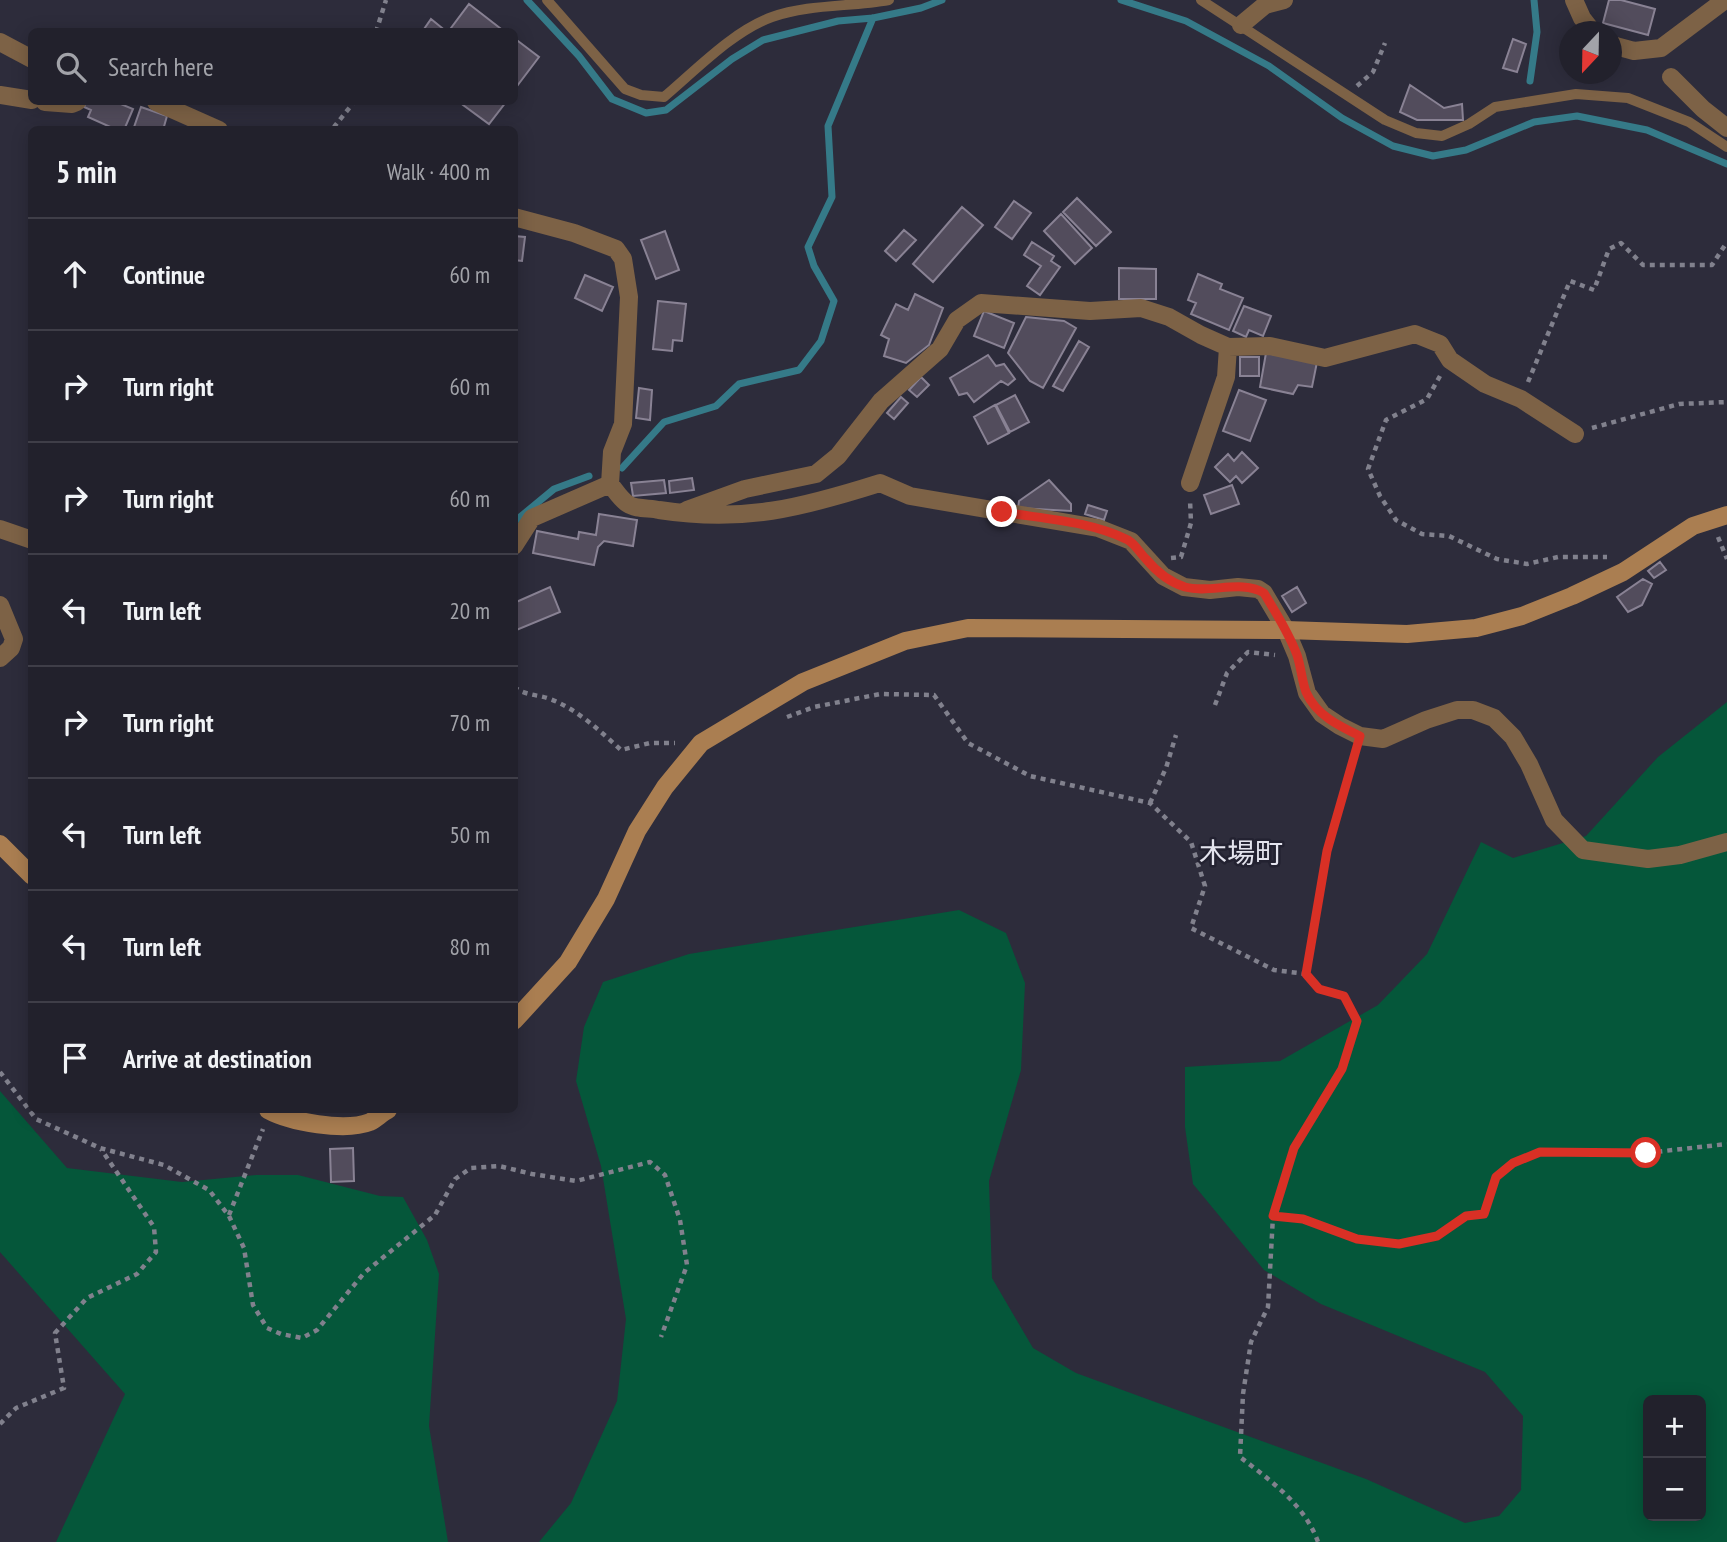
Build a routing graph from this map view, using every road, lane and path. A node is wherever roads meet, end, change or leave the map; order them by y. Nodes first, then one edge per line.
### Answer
1 (386, 0) edge
2 (547, 0) edge
3 (889, 0) edge
4 (1200, 0) edge
5 (1284, 0) edge
6 (1574, 0) edge
7 (1725, 0) edge
8 (1585, 21) edge
9 (1241, 25) junction
10 (377, 28) edge
11 (0, 39) edge
12 (1385, 43) dead end
13 (28, 46) edge
14 (1622, 48) edge
15 (28, 56) edge
16 (1671, 77) dead end
17 (0, 95) edge
18 (1345, 96) junction
19 (28, 99) edge
20 (163, 105) edge
21 (352, 105) edge
22 (210, 126) edge
23 (335, 126) edge
24 (1727, 128) edge
25 (1727, 147) edge
26 (518, 218) edge
27 (1727, 242) edge
28 (1228, 347) junction
29 (1450, 360) junction
30 (1521, 399) junction
31 (1727, 402) edge
32 (1575, 434) joint
33 (1190, 483) joint
34 (610, 484) junction
35 (680, 513) junction
36 (1727, 515) edge
37 (0, 529) edge
38 (28, 539) edge
39 (518, 540) edge
40 (1146, 560) junction
41 (1623, 572) junction
42 (0, 605) edge
43 (1286, 630) junction
44 (1297, 656) junction
45 (0, 658) edge
46 (518, 690) edge
47 (1215, 705) dead end
48 (783, 719) dead end
49 (1176, 735) dead end
50 (1360, 736) junction
51 (701, 743) junction
52 (1150, 803) junction
53 (1727, 842) edge
54 (0, 844) edge
55 (28, 872) edge
56 (1306, 974) junction
57 (518, 1017) edge
58 (0, 1072) edge
59 (28, 1109) edge
60 (31, 1113) edge
61 (268, 1113) edge
62 (278, 1113) edge
63 (383, 1113) edge
64 (1727, 1144) edge
65 (100, 1148) junction
66 (229, 1216) junction
67 (1273, 1216) junction
68 (661, 1337) dead end
69 (0, 1424) edge
70 (1318, 1542) edge

1 - 10 path
2 - 3 lane
4 - 9 lane
5 - 9 street
6 - 8 street
7 - 14 street
9 - 18 lane
11 - 13 street
11 - 15 street
12 - 18 path
16 - 24 street
17 - 19 street
18 - 25 lane
20 - 22 street
21 - 23 path
26 - 34 street
27 - 30 path
28 - 29 street
28 - 33 street
28 - 35 street
29 - 30 street
29 - 41 path
30 - 32 street
31 - 32 path
33 - 40 path
34 - 35 street
34 - 39 street
35 - 40 street
36 - 41 street
37 - 38 street
40 - 43 street
41 - 43 street
42 - 45 street
43 - 44 street
43 - 51 street
44 - 47 path
44 - 50 street
46 - 51 path
48 - 52 path
49 - 52 path
50 - 53 street
50 - 56 path
51 - 57 street
52 - 56 path
54 - 55 street
56 - 67 path
58 - 59 path
60 - 65 path
61 - 66 path
62 - 63 street
64 - 67 path
65 - 66 path
65 - 69 path
66 - 68 path
67 - 70 path

